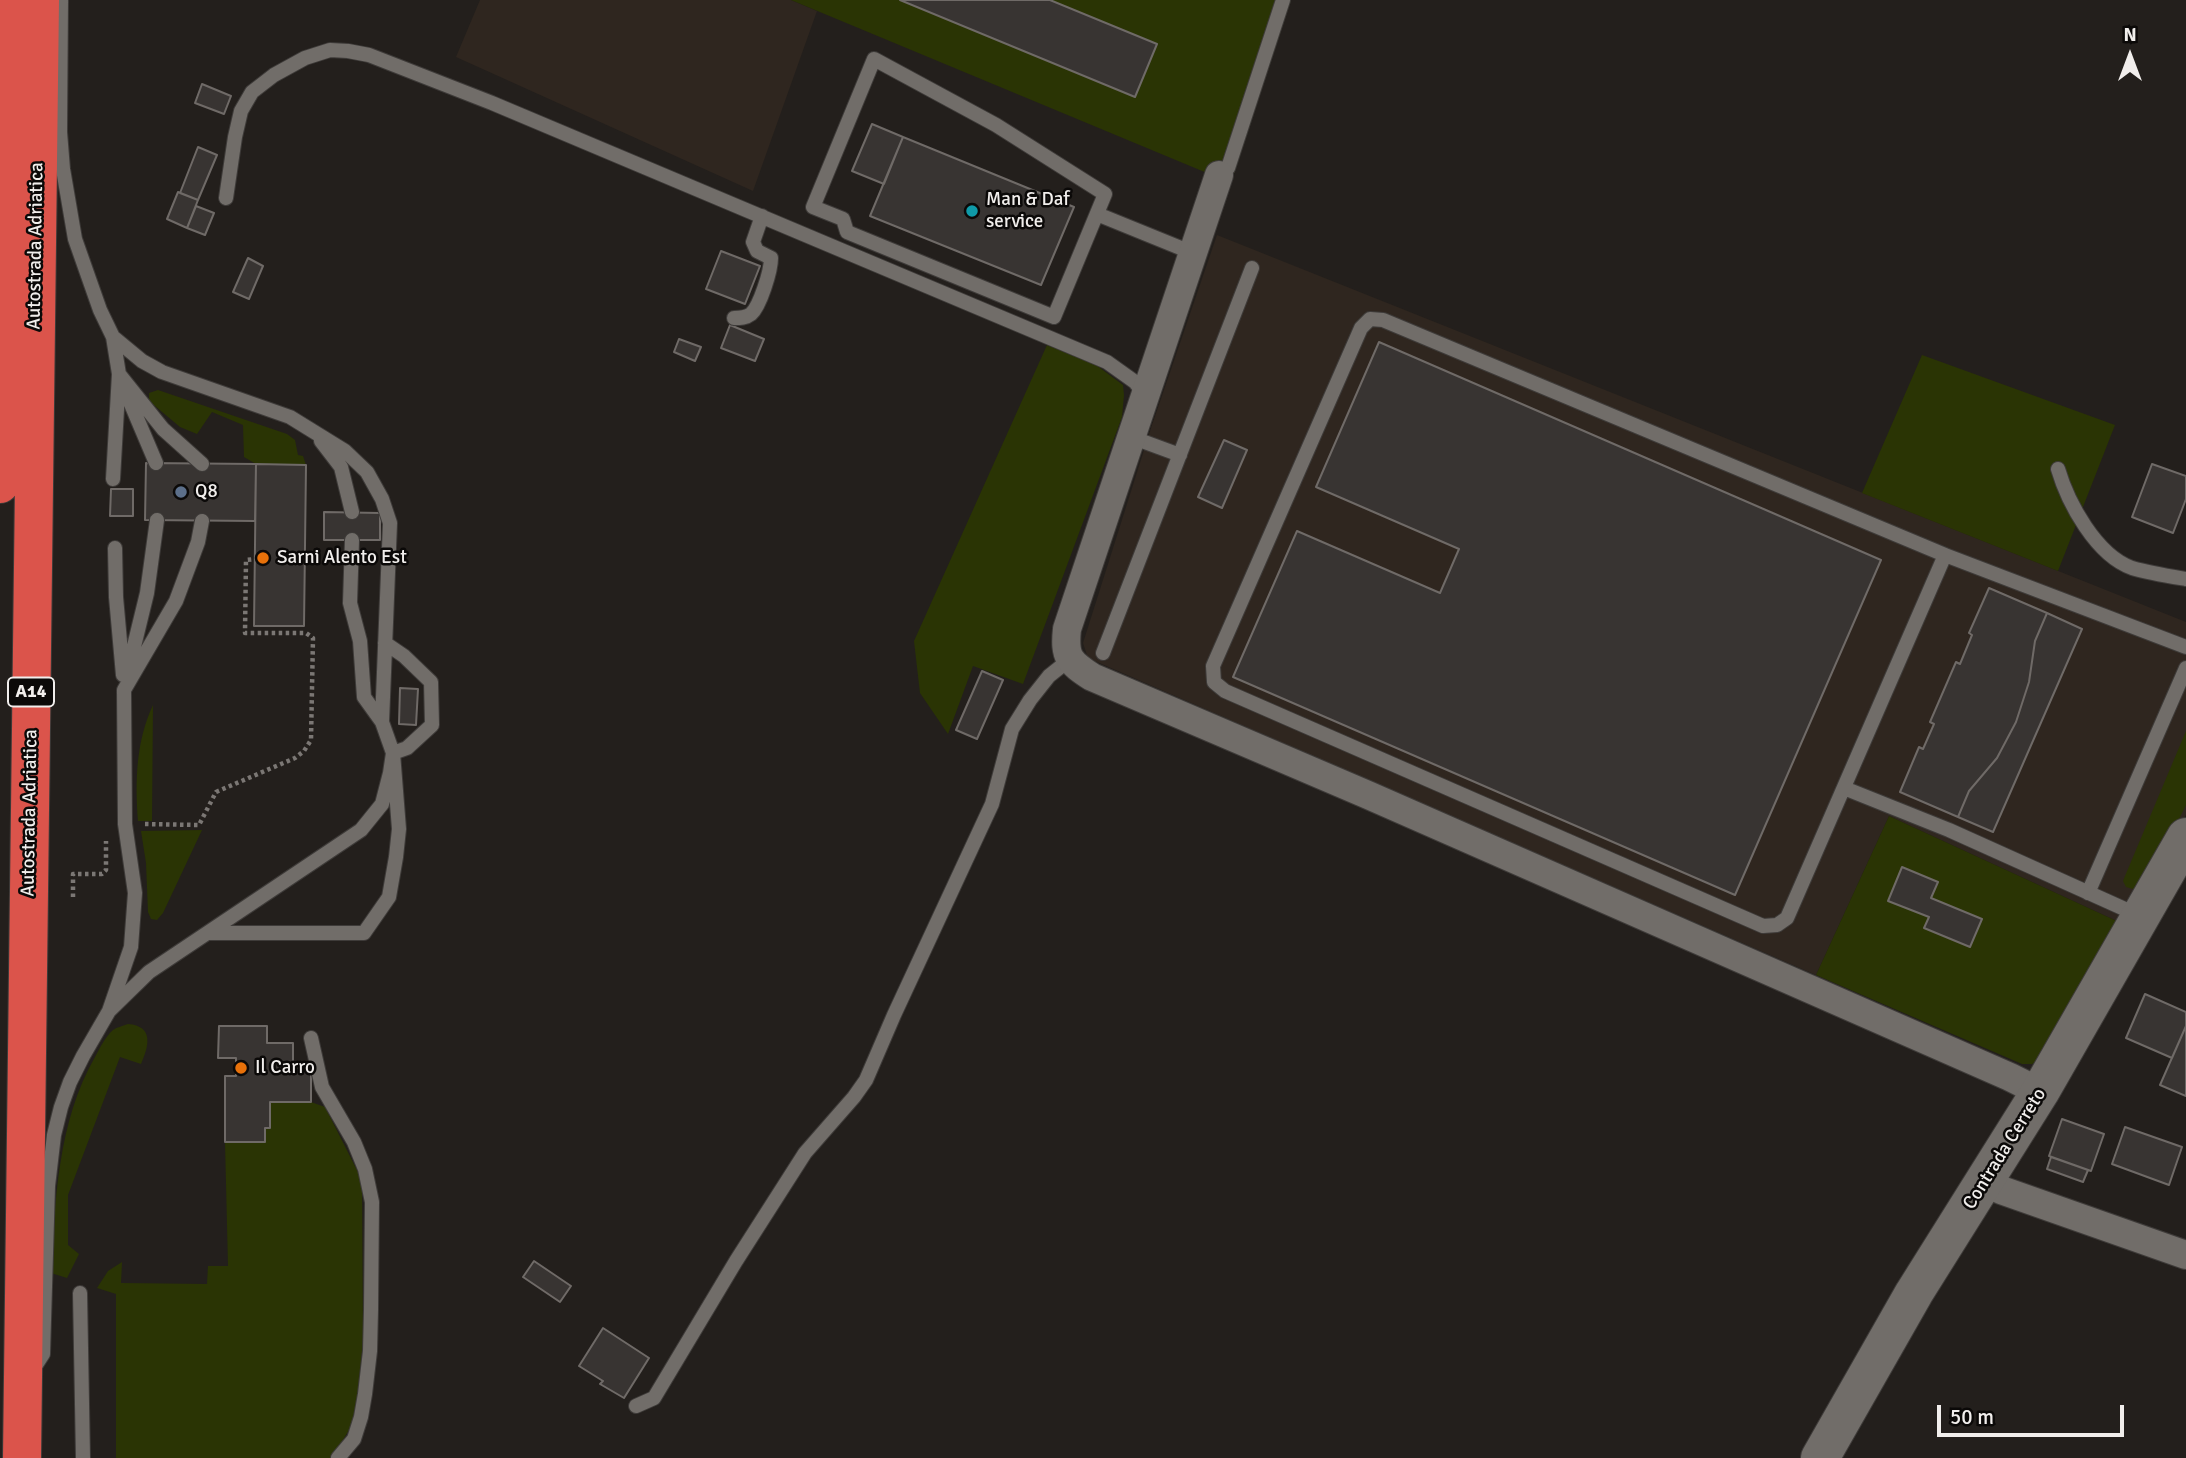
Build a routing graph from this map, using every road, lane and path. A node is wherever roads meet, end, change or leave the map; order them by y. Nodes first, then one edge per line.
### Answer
1 (6, 0) edge
2 (40, 0) edge
3 (61, 0) edge
4 (1283, 0) edge
5 (1219, 175) joint
6 (226, 198) dead end
7 (1097, 214) junction
8 (762, 216) junction
9 (1193, 254) junction
10 (1252, 268) dead end
11 (734, 318) dead end
12 (113, 337) junction
13 (1, 370) edge
14 (119, 374) junction
15 (1145, 395) junction
16 (316, 434) junction
17 (1131, 437) junction
18 (1180, 455) junction
19 (156, 463) dead end
20 (202, 464) dead end
21 (2058, 469) dead end
22 (113, 479) dead end
23 (0, 484) edge
24 (352, 512) dead end
25 (157, 520) dead end
26 (202, 520) dead end
27 (352, 540) dead end
28 (115, 548) dead end
29 (1945, 555) junction
30 (255, 559) dead end
31 (2186, 579) edge
32 (385, 643) junction
33 (2186, 647) edge
34 (1103, 653) dead end
35 (1069, 660) junction
36 (2186, 668) edge
37 (124, 690) junction
38 (382, 722) junction
39 (393, 753) junction
40 (1844, 788) junction
41 (125, 824) junction
42 (2186, 837) edge
43 (90, 874) dead end
44 (2088, 893) junction
45 (73, 897) dead end
46 (2141, 917) junction
47 (208, 933) junction
48 (109, 1012) junction
49 (311, 1038) dead end
50 (2040, 1092) junction
51 (1985, 1182) junction
52 (2186, 1255) edge
53 (80, 1293) dead end
54 (23, 1384) junction
55 (636, 1406) dead end
56 (22, 1458) edge
57 (83, 1458) edge
58 (338, 1458) edge
59 (1820, 1458) edge

1 - 13 highway, Autostrada Adriatica
2 - 54 highway, Autostrada Adriatica / A14
3 - 12 lane
4 - 5 lane
5 - 9 street
6 - 8 lane
7 - 7 lane
7 - 9 lane
8 - 11 lane
8 - 15 lane
9 - 15 street
10 - 18 lane
12 - 14 lane
12 - 16 lane
13 - 23 highway, Autostrada Adriatica
14 - 19 lane
14 - 20 lane
14 - 22 lane
15 - 17 street
16 - 24 lane
16 - 32 lane
17 - 18 lane
17 - 35 street
18 - 34 lane
21 - 31 lane
25 - 37 lane
26 - 37 lane
27 - 38 lane
28 - 37 lane
29 - 33 lane
29 - 40 lane
29 - 40 lane
30 - 41 path
32 - 38 lane
32 - 39 lane
35 - 50 street
35 - 55 lane
36 - 44 lane
37 - 41 lane
38 - 39 lane
39 - 47 lane
39 - 47 lane
40 - 44 lane
41 - 48 lane
42 - 46 main road, Contrada Cerreto
43 - 45 path
44 - 46 lane
46 - 50 main road, Contrada Cerreto
47 - 48 lane
48 - 54 lane
49 - 58 lane
50 - 51 main road, Contrada Cerreto
51 - 52 street
51 - 59 main road, Contrada Cerreto
53 - 57 lane
54 - 56 highway, Autostrada Adriatica / A14

